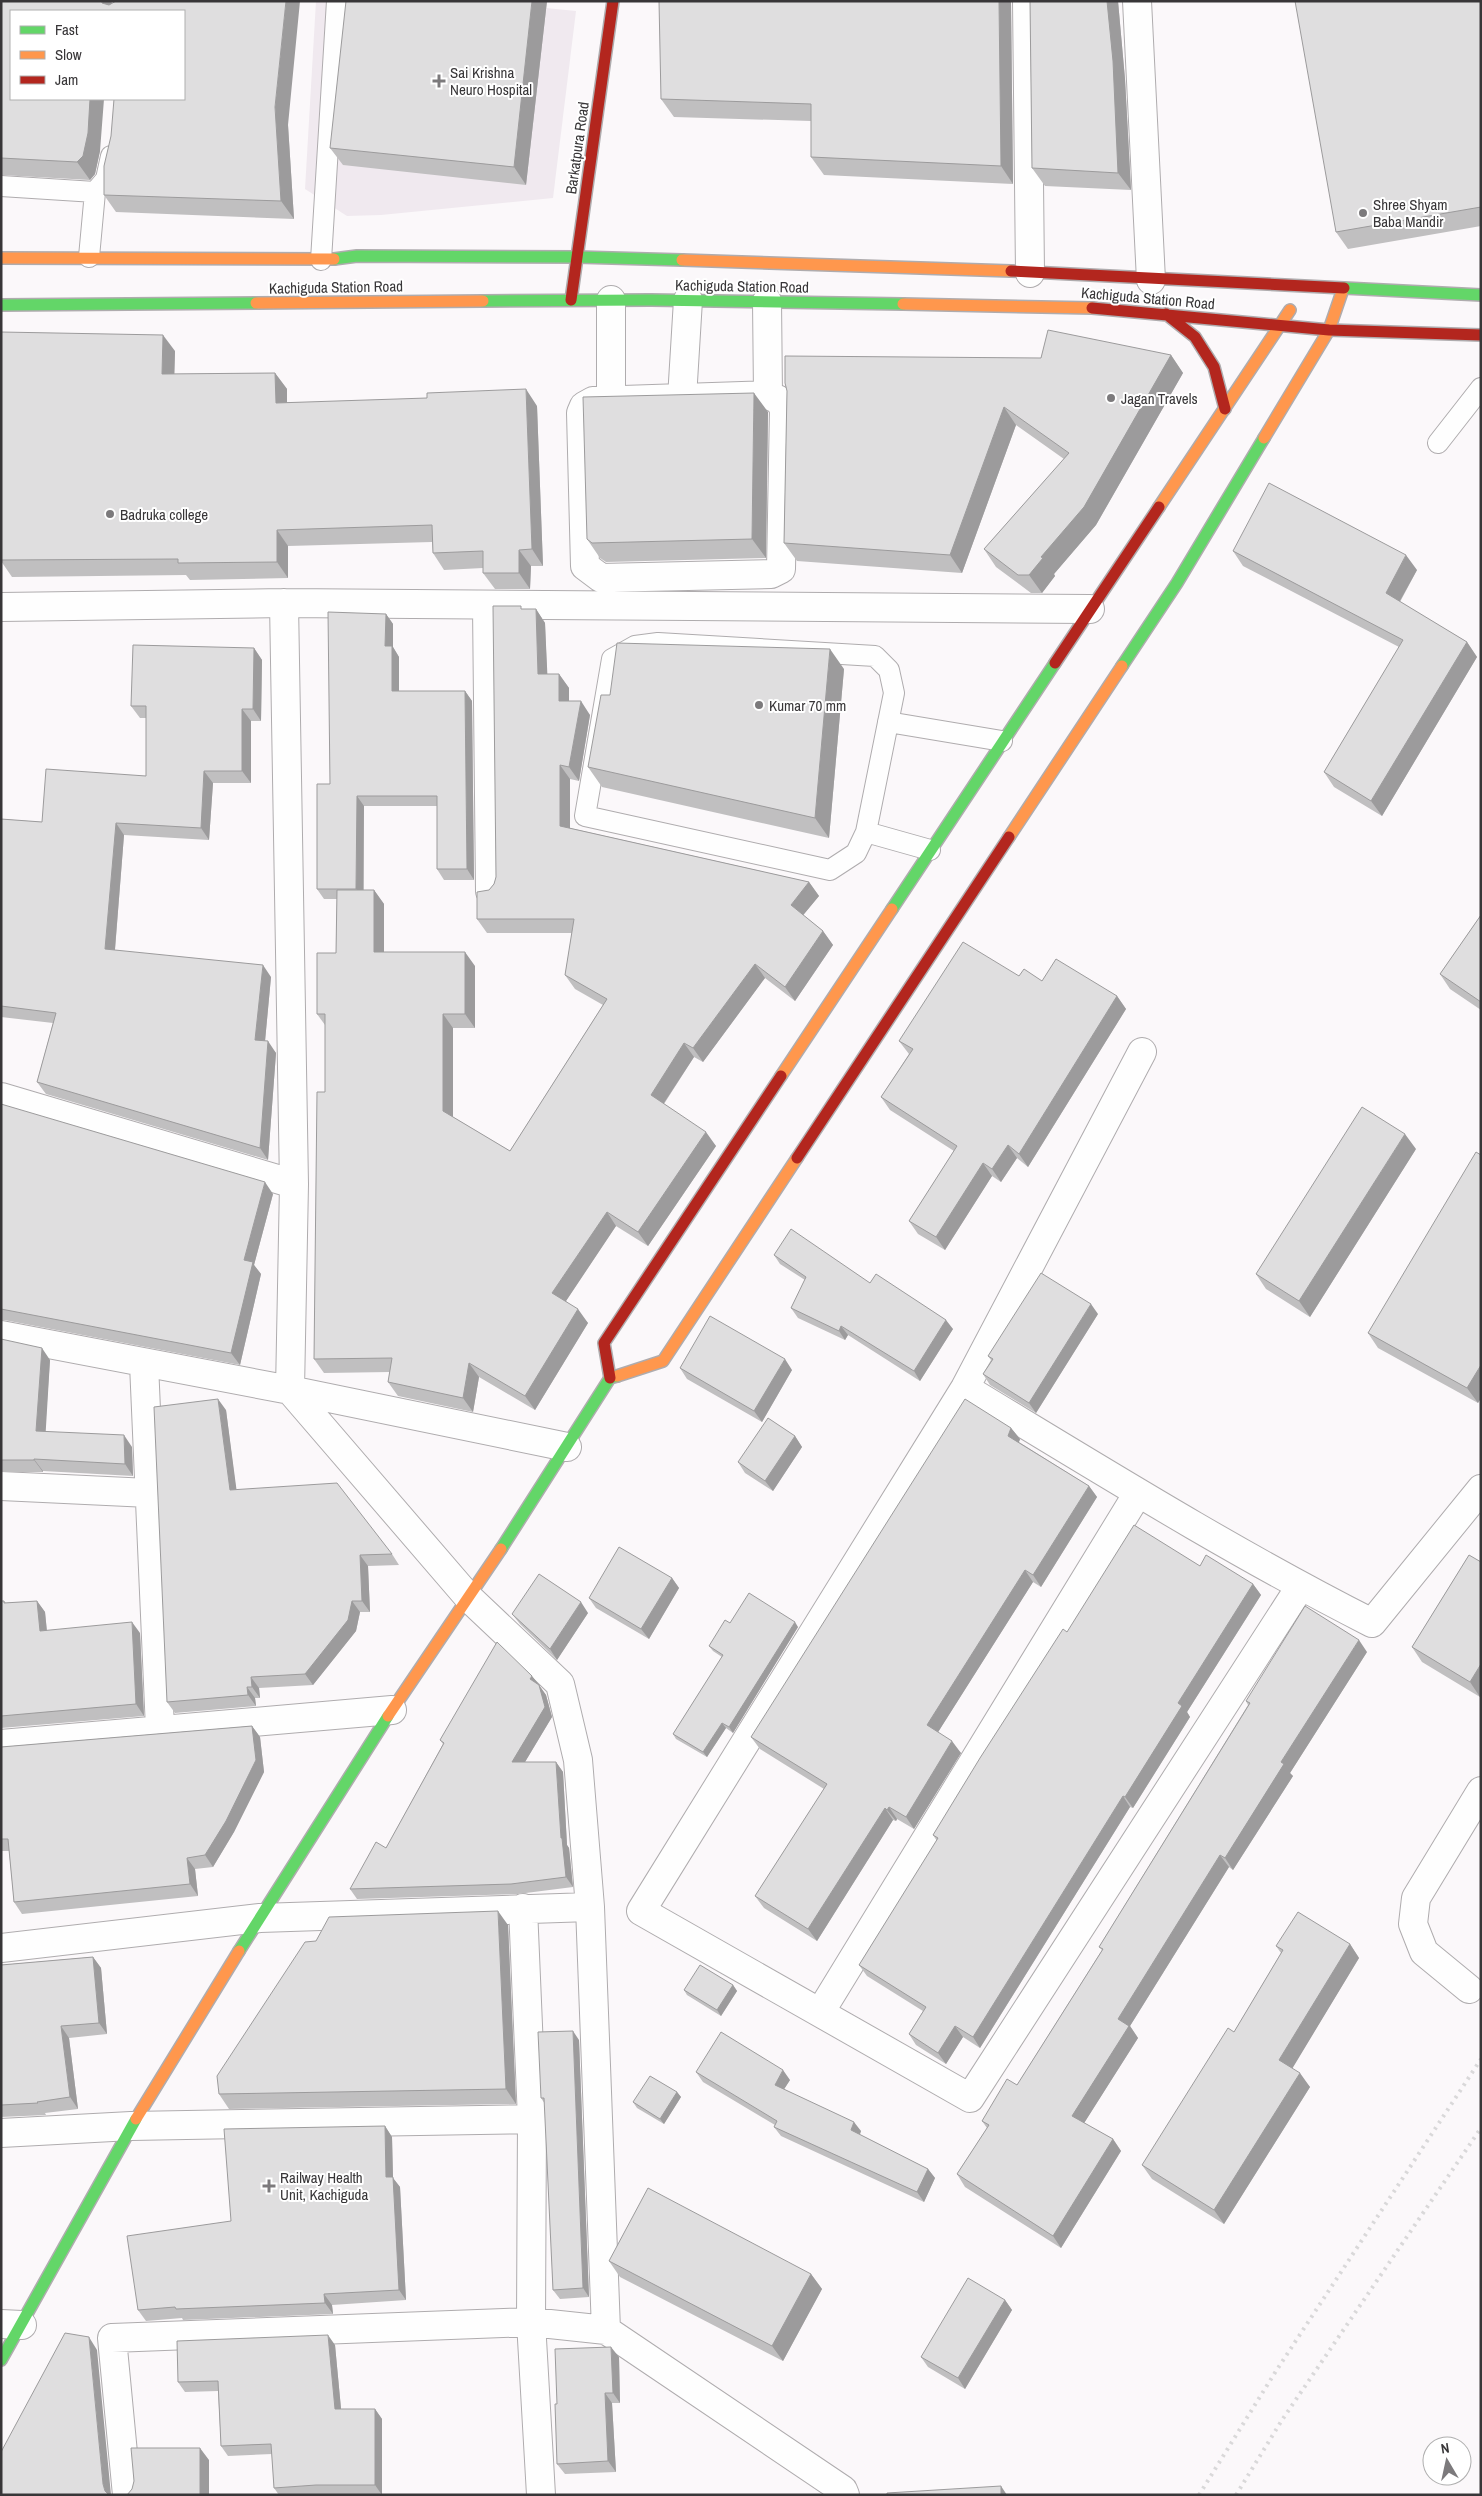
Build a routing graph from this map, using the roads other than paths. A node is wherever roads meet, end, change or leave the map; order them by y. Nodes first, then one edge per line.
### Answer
1 (337, 1) edge
2 (613, 1) edge
3 (1027, 1) edge
4 (1137, 1) edge
5 (113, 135) edge
6 (1, 186) edge
7 (95, 192) junction
8 (89, 257) junction
9 (576, 257) junction
10 (1, 258) edge
11 (321, 260) junction
12 (1030, 273) junction
13 (1151, 280) junction
14 (1343, 289) junction
15 (1298, 294) junction
16 (1481, 295) edge
17 (571, 300) junction
18 (611, 300) junction
19 (688, 300) junction
20 (767, 301) junction
21 (1, 305) edge
22 (1166, 314) junction
23 (1282, 324) junction
24 (1329, 330) junction
25 (1480, 339) edge
26 (1481, 388) edge
27 (768, 395) junction
28 (682, 398) junction
29 (611, 400) junction
30 (1225, 409) junction
31 (1438, 443) dead end
32 (284, 603) junction
33 (487, 606) junction
34 (1, 607) edge
35 (1090, 609) junction
36 (888, 722) junction
37 (1002, 741) junction
38 (866, 832) junction
39 (930, 850) junction
40 (490, 891) edge
41 (1142, 1052) dead end
42 (1, 1097) edge
43 (294, 1184) junction
44 (1, 1335) edge
45 (144, 1364) junction
46 (610, 1378) junction
47 (965, 1388) junction
48 (290, 1390) junction
49 (567, 1447) junction
50 (1, 1486) edge
51 (1481, 1489) edge
52 (149, 1493) junction
53 (1138, 1493) junction
54 (1300, 1587) junction
55 (469, 1598) junction
56 (392, 1710) junction
57 (160, 1729) junction
58 (1, 1744) edge
59 (1481, 1790) edge
60 (590, 1907) junction
61 (523, 1908) junction
62 (260, 1918) junction
63 (1, 1948) edge
64 (1469, 1989) dead end
65 (820, 2011) junction
66 (532, 2119) junction
67 (131, 2126) junction
68 (1, 2133) edge
69 (531, 2322) junction
70 (12, 2324) edge
71 (606, 2330) junction
72 (1, 2360) edge
73 (127, 2495) edge
74 (541, 2495) edge
75 (845, 2495) edge

1 - 11 lane
2 - 9 main road, Barkatpura Road
3 - 12 street
4 - 13 street
5 - 7 lane
6 - 7 lane
7 - 8 lane
8 - 10 main road, Kachiguda Station Road
8 - 11 main road, Kachiguda Station Road
9 - 11 main road, Kachiguda Station Road
9 - 12 main road, Kachiguda Station Road
9 - 17 main road, Barkatpura Road
12 - 13 main road, Kachiguda Station Road
13 - 15 main road, Kachiguda Station Road
14 - 15 main road, Kachiguda Station Road
14 - 16 main road, Kachiguda Station Road
14 - 24 main road
15 - 23 main road
17 - 18 main road, Kachiguda Station Road
17 - 21 main road, Kachiguda Station Road
18 - 19 main road, Kachiguda Station Road
18 - 29 street
19 - 20 main road, Kachiguda Station Road
19 - 28 street
20 - 22 main road, Kachiguda Station Road
20 - 27 street
22 - 23 main road, Kachiguda Station Road
22 - 30 main road
23 - 24 main road, Kachiguda Station Road
23 - 30 main road
24 - 25 main road, Kachiguda Station Road
24 - 46 main road
26 - 31 lane
27 - 28 street
27 - 29 street
28 - 29 street
30 - 35 main road
32 - 33 street
32 - 34 street
32 - 43 street
33 - 35 street
33 - 40 street
35 - 37 main road
36 - 37 lane
36 - 38 lane
36 - 38 lane
37 - 39 main road
38 - 39 lane
39 - 46 main road
41 - 47 street
42 - 43 street
43 - 48 street
44 - 45 street
45 - 48 street
45 - 52 street
46 - 49 main road
47 - 53 street
47 - 65 street
48 - 49 street
48 - 55 street
49 - 55 main road
50 - 52 street
51 - 54 street
52 - 57 street
53 - 54 street
53 - 65 street
54 - 65 street
55 - 56 main road
55 - 60 street
56 - 57 street
56 - 62 main road
57 - 58 street
59 - 64 street
60 - 61 street
60 - 71 street
61 - 62 street
61 - 66 street
62 - 63 street
62 - 67 main road
66 - 67 street
66 - 69 street
67 - 68 street
67 - 70 main road
69 - 71 street
69 - 73 street
69 - 74 street
70 - 72 main road
71 - 75 street

